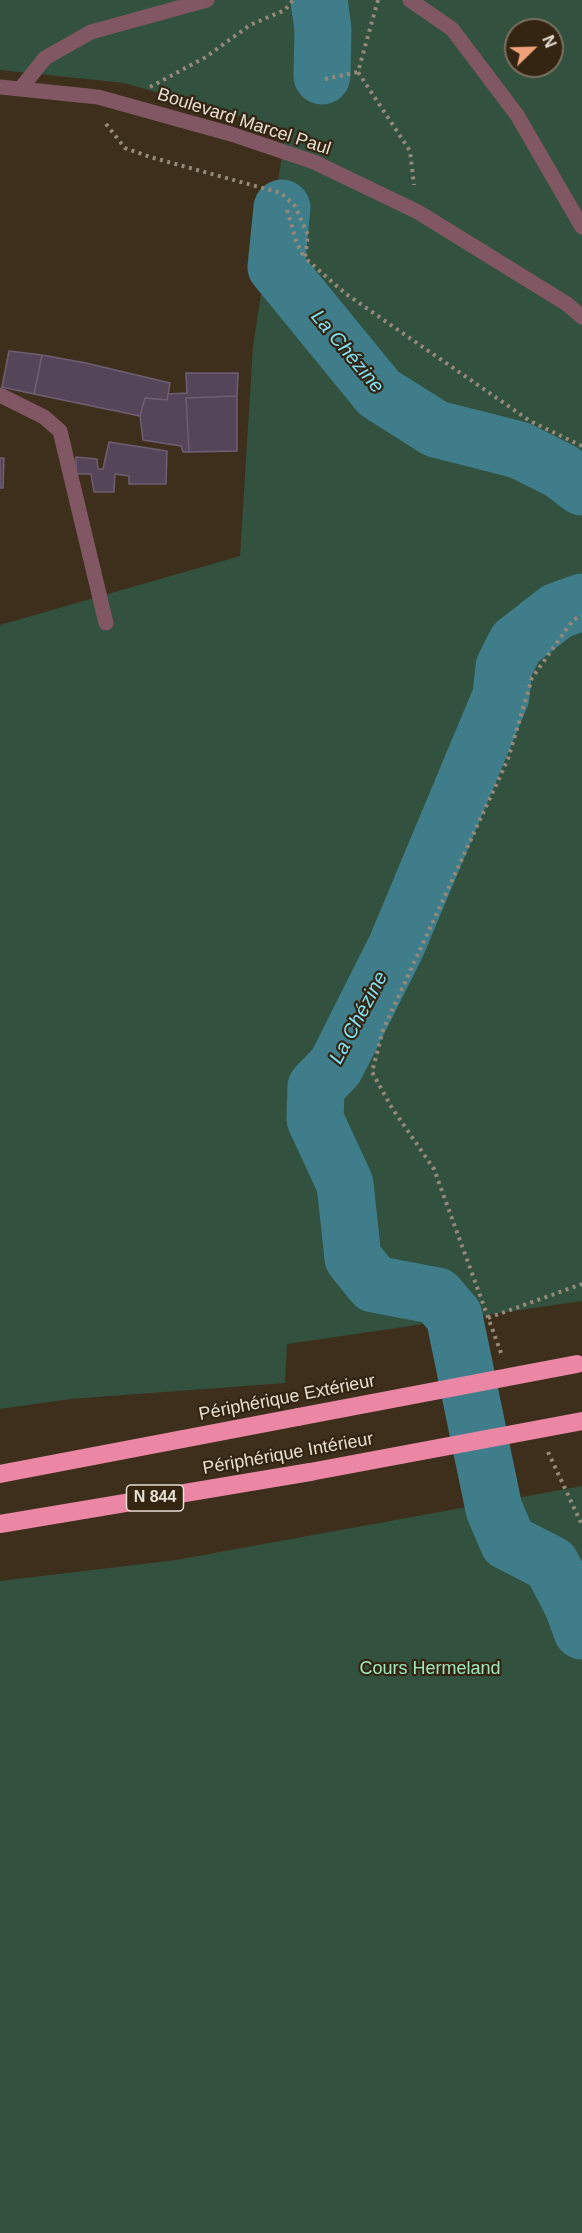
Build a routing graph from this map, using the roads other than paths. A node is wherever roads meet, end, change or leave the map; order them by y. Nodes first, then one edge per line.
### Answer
1 (207, 0) edge
2 (410, 0) edge
3 (0, 87) edge
4 (21, 88) junction
5 (582, 227) edge
6 (582, 317) edge
7 (0, 395) edge
8 (106, 623) dead end
9 (580, 1364) edge
10 (582, 1421) edge
11 (0, 1474) edge
12 (0, 1524) edge

1 - 4 street
2 - 5 street
3 - 4 street, Boulevard Marcel Paul
4 - 6 street, Boulevard Marcel Paul
7 - 8 street
9 - 11 highway, Périphérique Extérieur, bridge
10 - 12 highway, Périphérique Intérieur / N 844, bridge

